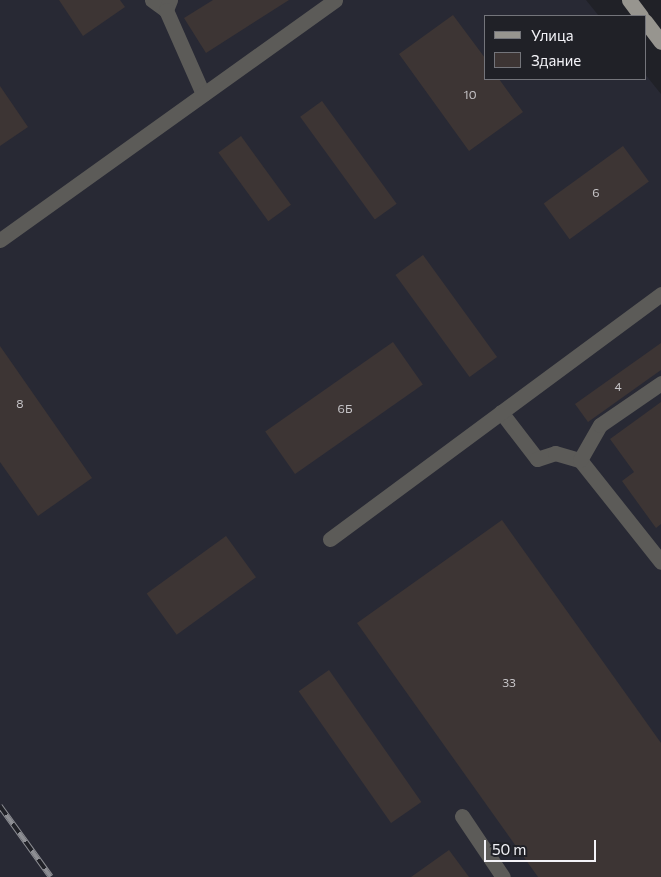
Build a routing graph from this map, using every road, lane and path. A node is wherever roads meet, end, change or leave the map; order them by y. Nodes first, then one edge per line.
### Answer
1 (152, 0) edge
2 (335, 0) edge
3 (629, 0) edge
4 (168, 5) edge
5 (641, 15) edge
6 (646, 22) edge
7 (661, 42) edge
8 (203, 94) junction
9 (0, 240) edge
10 (661, 294) edge
11 (661, 383) edge
12 (501, 412) junction
13 (580, 460) junction
14 (330, 539) dead end
15 (661, 562) edge
16 (462, 816) dead end
17 (504, 877) edge

1 - 4 street
2 - 8 street
3 - 5 main road
4 - 8 street
6 - 7 main road
8 - 9 street
10 - 12 street
11 - 13 street
12 - 13 street
12 - 14 street
13 - 15 street
16 - 17 street

